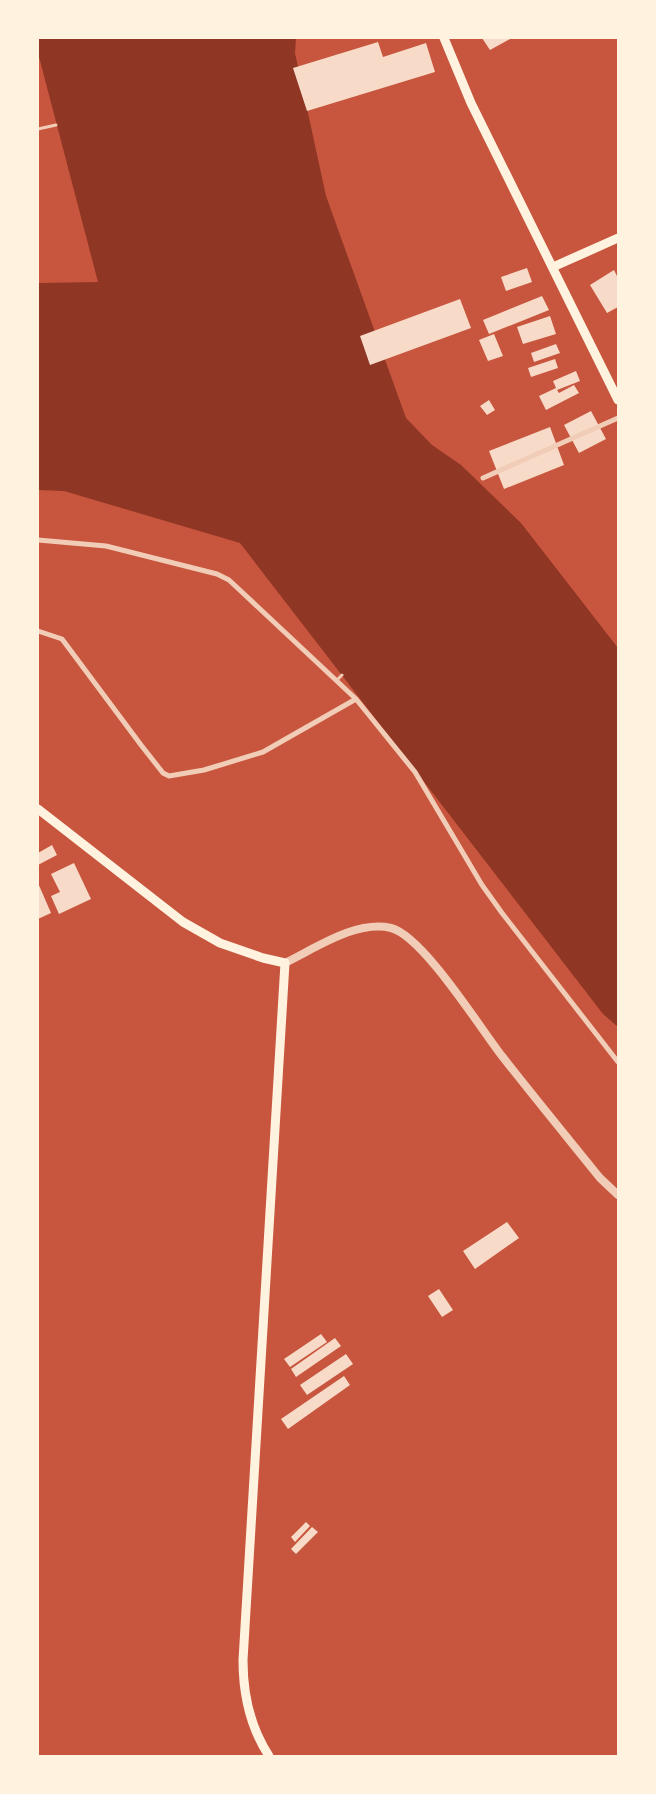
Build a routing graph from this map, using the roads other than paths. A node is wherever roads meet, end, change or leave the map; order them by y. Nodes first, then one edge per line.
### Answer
1 (444, 38) edge
2 (56, 125) dead end
3 (38, 129) edge
4 (618, 238) edge
5 (553, 266) junction
6 (618, 400) edge
7 (618, 418) edge
8 (483, 478) dead end
9 (38, 540) edge
10 (38, 631) edge
11 (342, 675) dead end
12 (337, 680) junction
13 (356, 699) junction
14 (38, 809) edge
15 (285, 963) junction
16 (618, 1062) edge
17 (618, 1195) edge
18 (269, 1756) edge

1 - 5 main road
2 - 3 lane
4 - 5 main road
5 - 6 main road
7 - 8 street
9 - 12 street
10 - 13 street
11 - 12 lane
12 - 13 street
13 - 16 street
14 - 15 main road
15 - 17 street
15 - 18 main road

